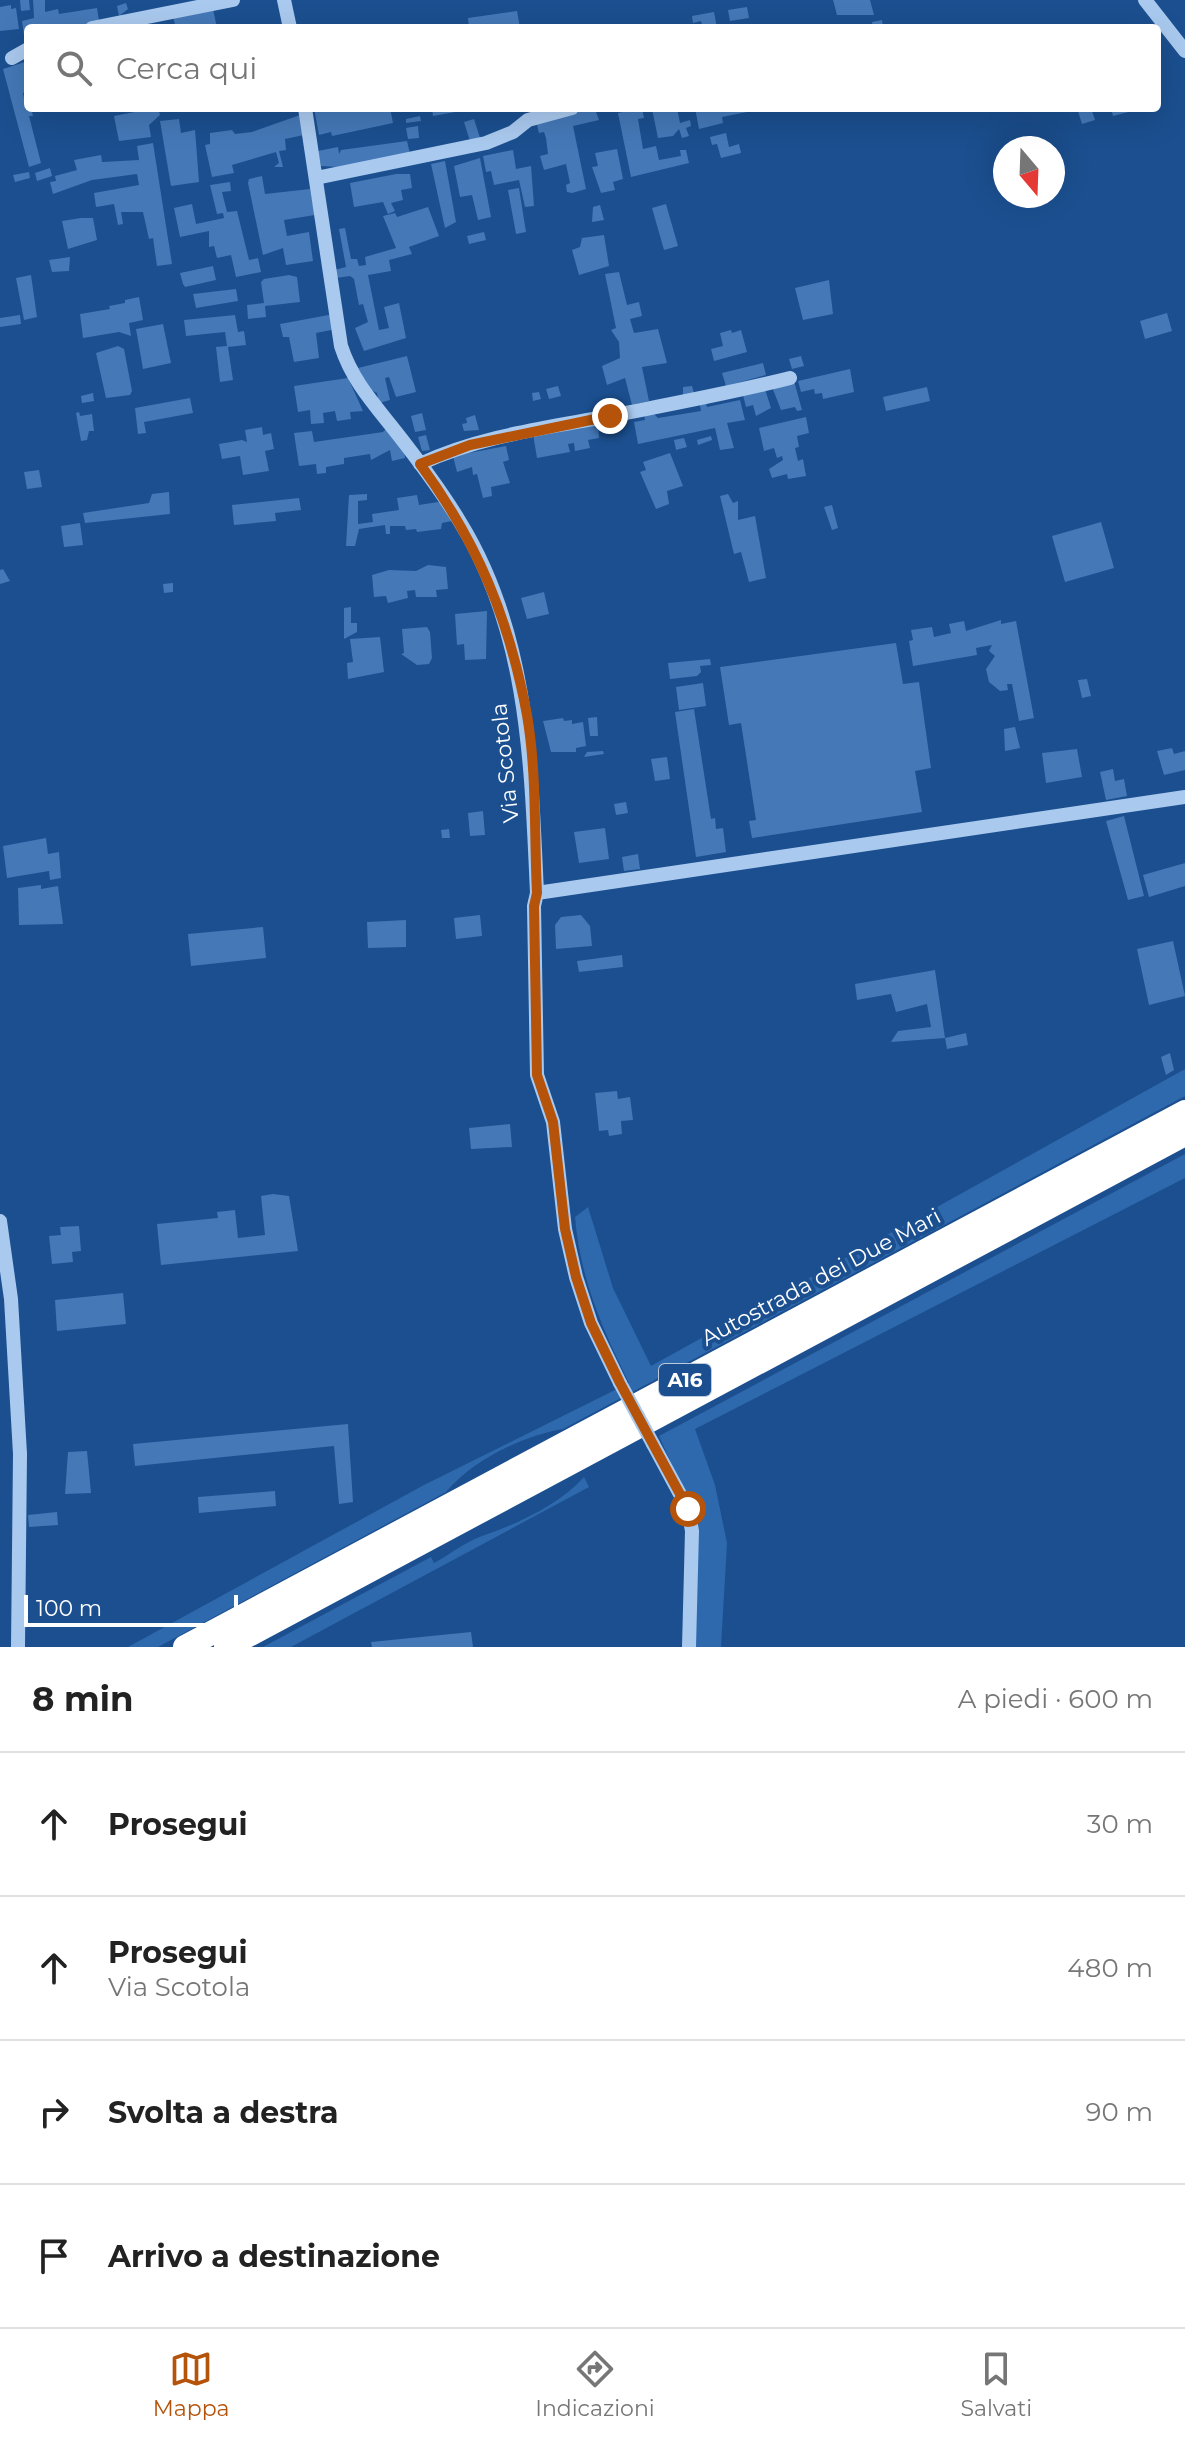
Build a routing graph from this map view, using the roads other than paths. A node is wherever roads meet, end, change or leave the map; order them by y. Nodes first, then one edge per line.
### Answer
1 (233, 0) edge
2 (284, 0) edge
3 (1145, 0) edge
4 (112, 24) edge
5 (289, 24) edge
6 (24, 51) edge
7 (1185, 51) edge
8 (12, 58) dead end
9 (306, 112) edge
10 (557, 112) edge
11 (316, 178) junction
12 (790, 378) dead end
13 (420, 464) junction
14 (1185, 797) edge
15 (537, 893) junction
16 (1185, 1112) edge
17 (1185, 1134) edge
18 (0, 1221) edge
19 (18, 1647) edge
20 (185, 1647) edge
21 (226, 1647) edge
22 (689, 1647) edge

1 - 4 street
2 - 5 street
3 - 7 street
6 - 8 street
9 - 11 street, Via Scotola
10 - 11 street
11 - 13 street, Via Scotola
12 - 13 street
13 - 15 street, Via Scotola
14 - 15 street
15 - 22 street, Via Scotola, bridge
16 - 20 highway, Autostrada dei Due Mari / A16
17 - 21 highway, Autostrada dei Due Mari / A16
18 - 19 street

